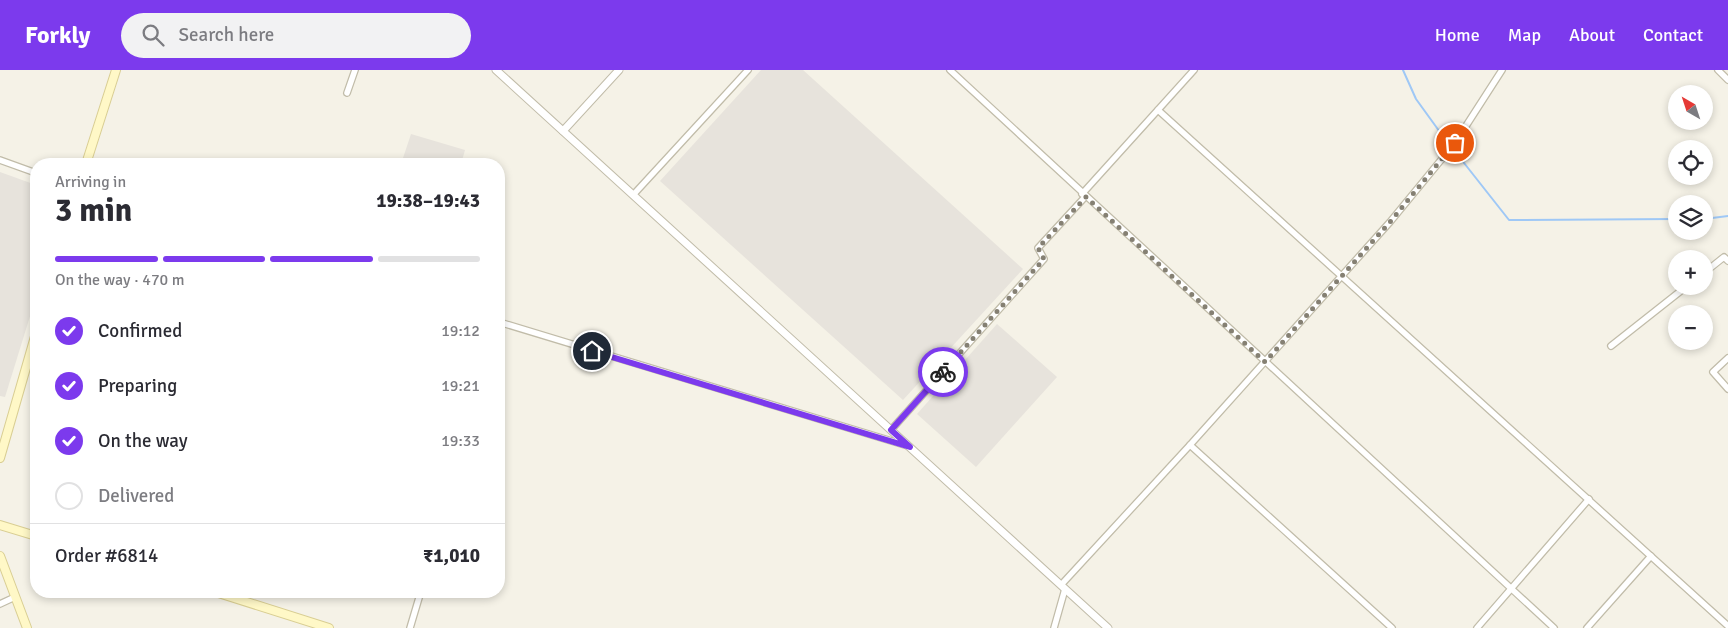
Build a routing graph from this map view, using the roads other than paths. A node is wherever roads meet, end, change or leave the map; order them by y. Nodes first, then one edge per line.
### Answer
1 (116, 70) edge
2 (355, 70) edge
3 (496, 70) edge
4 (619, 70) edge
5 (748, 70) edge
6 (950, 70) edge
7 (1194, 70) edge
8 (1502, 70) edge
9 (1718, 70) edge
10 (1728, 80) edge
11 (348, 93) dead end
12 (1158, 110) junction
13 (563, 131) junction
14 (88, 158) edge
15 (0, 160) edge
16 (30, 171) edge
17 (634, 194) junction
18 (1084, 195) junction
19 (1728, 261) edge
20 (1713, 265) edge
21 (1342, 275) junction
22 (1675, 295) edge
23 (505, 324) edge
24 (1612, 346) dead end
25 (30, 354) edge
26 (1728, 358) edge
27 (1265, 362) junction
28 (1728, 389) edge
29 (891, 430) junction
30 (1190, 445) junction
31 (910, 447) junction
32 (0, 458) edge
33 (1589, 499) junction
34 (0, 525) edge
35 (30, 534) edge
36 (0, 556) edge
37 (1651, 556) junction
38 (1063, 587) junction
39 (1511, 588) junction
40 (15, 597) junction
41 (234, 598) edge
42 (419, 598) edge
43 (0, 604) edge
44 (1728, 626) edge
45 (27, 628) edge
46 (329, 628) edge
47 (410, 628) edge
48 (1054, 628) edge
49 (1108, 628) edge
50 (1392, 628) edge
51 (1477, 628) edge
52 (1554, 628) edge
53 (1587, 628) edge

1 - 14 main road
2 - 11 street
3 - 13 street
4 - 13 street
5 - 17 street
6 - 18 street
7 - 12 street
8 - 21 street
9 - 10 street
12 - 18 street
12 - 21 street
13 - 17 street
15 - 16 street
17 - 29 street
18 - 27 street
18 - 29 street
19 - 20 street
21 - 27 street
21 - 33 street
22 - 24 street
23 - 31 street
25 - 32 main road
26 - 28 street
27 - 30 street
27 - 39 street
29 - 31 street
30 - 38 street
30 - 50 street
31 - 38 street
33 - 37 street
33 - 39 street
34 - 35 main road
36 - 40 main road
37 - 44 street
37 - 53 street
38 - 48 street
38 - 49 street
39 - 51 street
39 - 52 street
40 - 43 street
40 - 45 main road
41 - 46 main road
42 - 47 street

